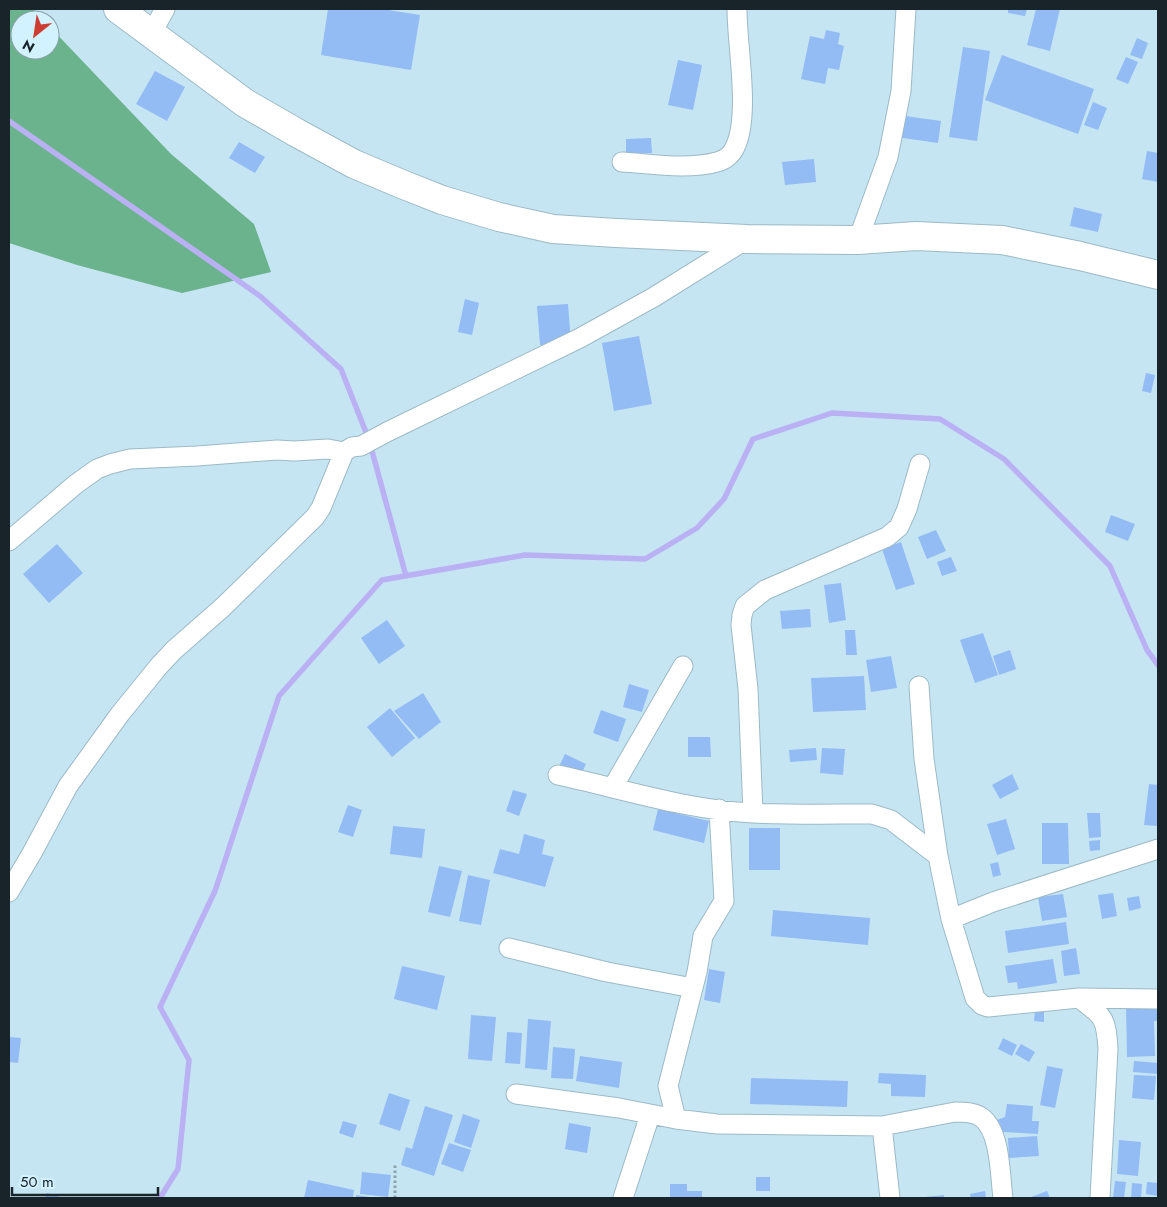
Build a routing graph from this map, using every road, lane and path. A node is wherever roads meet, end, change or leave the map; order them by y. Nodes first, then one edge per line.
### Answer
1 (118, 9) edge
2 (164, 9) edge
3 (737, 9) edge
4 (906, 9) edge
5 (151, 34) junction
6 (622, 162) dead end
7 (747, 239) junction
8 (858, 240) junction
9 (1158, 275) edge
10 (344, 452) junction
11 (920, 464) dead end
12 (9, 541) edge
13 (683, 666) dead end
14 (919, 686) dead end
15 (558, 775) dead end
16 (613, 787) junction
17 (719, 809) junction
18 (753, 813) junction
19 (1158, 849) edge
20 (938, 856) junction
21 (9, 892) edge
22 (951, 919) junction
23 (509, 948) dead end
24 (693, 988) junction
25 (1079, 998) junction
26 (1158, 999) edge
27 (516, 1094) dead end
28 (650, 1114) junction
29 (676, 1119) junction
30 (882, 1126) junction
31 (395, 1165) dead end
32 (394, 1198) edge
33 (623, 1198) edge
34 (890, 1198) edge
35 (1003, 1198) edge
36 (1100, 1198) edge

1 - 5 highway
2 - 5 street
3 - 6 street
4 - 8 street
5 - 7 highway
7 - 8 highway
7 - 10 street
8 - 9 highway
10 - 12 street
10 - 21 street
11 - 18 street
13 - 16 street
14 - 20 street
15 - 16 street
16 - 17 street
17 - 18 street
17 - 24 street
18 - 20 street
19 - 22 street
20 - 22 street
22 - 25 street
23 - 24 street
24 - 29 street
25 - 26 street
25 - 36 street
27 - 28 street
28 - 29 street
28 - 33 street
29 - 30 street
30 - 34 street
30 - 35 street
31 - 32 path

